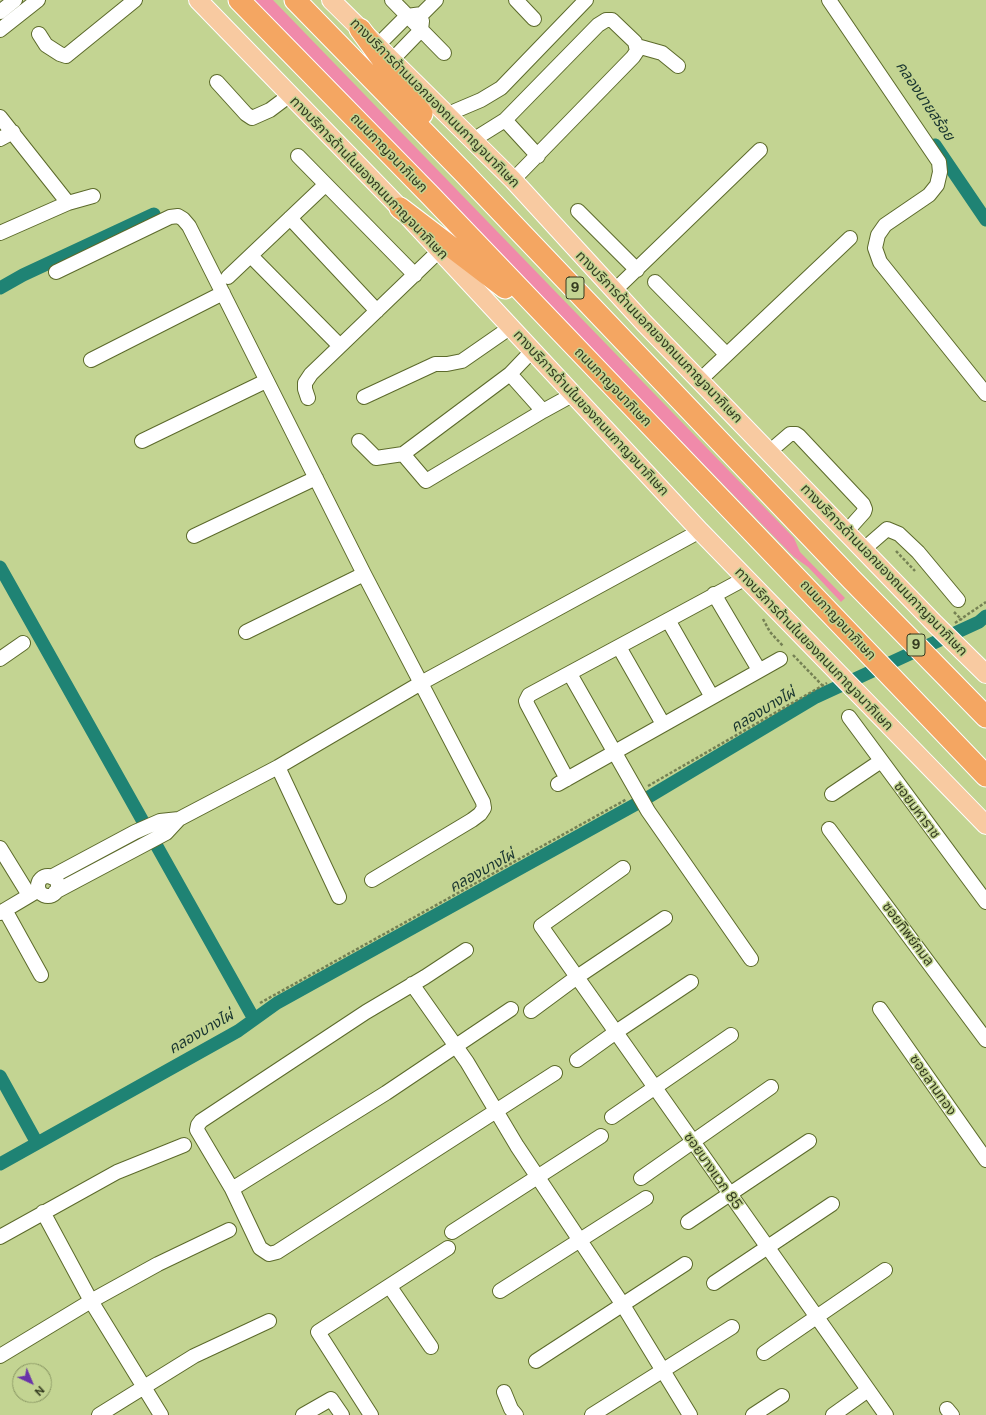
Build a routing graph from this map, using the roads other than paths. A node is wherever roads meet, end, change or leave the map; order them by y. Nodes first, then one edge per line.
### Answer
1 (15, 0) edge
2 (38, 0) edge
3 (135, 0) edge
4 (198, 0) edge
5 (239, 0) edge
6 (295, 0) edge
7 (331, 0) edge
8 (392, 0) edge
9 (436, 0) edge
10 (516, 0) edge
11 (586, 0) edge
12 (829, 0) edge
13 (0, 12) edge
14 (422, 14) junction
15 (407, 16) junction
16 (534, 18) dead end
17 (360, 29) junction
18 (0, 30) edge
19 (421, 30) junction
20 (39, 34) dead end
21 (378, 45) junction
22 (637, 46) junction
23 (444, 53) dead end
24 (392, 60) junction
25 (678, 66) dead end
26 (217, 82) dead end
27 (290, 95) junction
28 (448, 114) junction
29 (0, 117) edge
30 (505, 120) junction
31 (13, 132) junction
32 (0, 139) edge
33 (473, 140) junction
34 (760, 150) dead end
35 (298, 156) dead end
36 (538, 156) junction
37 (463, 172) junction
38 (512, 180) junction
39 (326, 185) junction
40 (94, 196) dead end
41 (68, 203) junction
42 (400, 208) junction
43 (578, 211) dead end
44 (290, 218) junction
45 (0, 233) edge
46 (850, 238) dead end
47 (439, 251) junction
48 (252, 256) junction
49 (637, 270) junction
50 (56, 272) dead end
51 (415, 274) junction
52 (228, 277) dead end
53 (655, 282) dead end
54 (614, 292) junction
55 (223, 293) junction
56 (377, 311) junction
57 (511, 327) junction
58 (558, 329) junction
59 (340, 346) junction
60 (532, 351) junction
61 (726, 354) junction
62 (91, 360) dead end
63 (510, 374) junction
64 (700, 380) junction
65 (266, 381) junction
66 (574, 394) junction
67 (986, 394) edge
68 (364, 397) dead end
69 (308, 398) dead end
70 (543, 410) junction
71 (142, 441) dead end
72 (359, 441) dead end
73 (770, 452) junction
74 (403, 454) junction
75 (316, 478) junction
76 (700, 531) junction
77 (847, 531) junction
78 (194, 536) dead end
79 (864, 549) junction
80 (364, 574) junction
81 (746, 578) junction
82 (714, 594) junction
83 (958, 600) dead end
84 (668, 620) junction
85 (246, 632) dead end
86 (23, 643) dead end
87 (619, 647) junction
88 (780, 658) dead end
89 (0, 660) edge
90 (759, 670) junction
91 (982, 670) edge
92 (570, 674) junction
93 (421, 683) junction
94 (712, 697) junction
95 (983, 714) edge
96 (848, 717) dead end
97 (663, 724) junction
98 (613, 753) junction
99 (881, 761) junction
100 (278, 767) junction
101 (986, 776) edge
102 (832, 794) dead end
103 (986, 825) edge
104 (163, 827) junction
105 (829, 829) dead end
106 (109, 845) junction
107 (0, 848) edge
108 (116, 859) junction
109 (623, 868) dead end
110 (51, 877) junction
111 (372, 880) dead end
112 (55, 892) junction
113 (34, 893) junction
114 (339, 897) dead end
115 (986, 902) edge
116 (3, 912) edge
117 (665, 918) dead end
118 (466, 950) dead end
119 (751, 959) dead end
120 (41, 975) dead end
121 (577, 977) junction
122 (691, 982) dead end
123 (412, 984) junction
124 (510, 1009) dead end
125 (880, 1009) dead end
126 (531, 1011) dead end
127 (616, 1032) junction
128 (731, 1035) dead end
129 (986, 1040) edge
130 (456, 1046) junction
131 (577, 1060) dead end
132 (555, 1073) dead end
133 (654, 1087) junction
134 (771, 1087) dead end
135 (496, 1110) junction
136 (612, 1117) dead end
137 (601, 1136) dead end
138 (693, 1141) junction
139 (809, 1141) dead end
140 (184, 1145) dead end
141 (986, 1160) edge
142 (538, 1177) junction
143 (641, 1178) dead end
144 (232, 1189) junction
145 (730, 1194) junction
146 (646, 1198) dead end
147 (832, 1204) dead end
148 (43, 1212) junction
149 (688, 1222) dead end
150 (229, 1230) dead end
151 (452, 1232) dead end
152 (0, 1237) edge
153 (580, 1240) junction
154 (767, 1247) junction
155 (448, 1248) dead end
156 (685, 1264) dead end
157 (885, 1270) dead end
158 (714, 1283) dead end
159 (390, 1286) junction
160 (500, 1291) dead end
161 (91, 1301) junction
162 (622, 1305) junction
163 (816, 1317) junction
164 (269, 1321) dead end
165 (732, 1327) dead end
166 (431, 1347) dead end
167 (764, 1353) dead end
168 (0, 1356) edge
169 (536, 1360) dead end
170 (662, 1370) junction
171 (144, 1388) junction
172 (868, 1390) junction
173 (504, 1392) dead end
174 (782, 1396) dead end
175 (99, 1415) edge
176 (161, 1415) edge
177 (303, 1415) edge
178 (342, 1415) edge
179 (371, 1415) edge
180 (516, 1415) edge
181 (592, 1415) edge
182 (690, 1415) edge
183 (752, 1415) edge
184 (833, 1415) edge
185 (886, 1415) edge

1 - 13 street
2 - 18 street
3 - 20 street
4 - 27 main road, ทางบริการด้านในของถนนกาญจนาภิเษก
5 - 58 highway, ถนนกาญจนาภิเษก
6 - 37 highway, 9
7 - 17 main road, ทางบริการด้านนอกของถนนกาญจนาภิเษก
8 - 15 street
9 - 14 street
10 - 16 street
11 - 28 street
12 - 67 street
14 - 15 street
14 - 19 street
15 - 19 street
15 - 21 street
17 - 21 main road, ทางบริการด้านนอกของถนนกาญจนาภิเษก
17 - 37 highway
19 - 23 street
19 - 24 street
21 - 24 main road, ทางบริการด้านนอกของถนนกาญจนาภิเษก
22 - 25 street
22 - 30 street
22 - 36 street
24 - 28 main road, ทางบริการด้านนอกของถนนกาญจนาภิเษก
26 - 27 street
27 - 42 main road, ทางบริการด้านในของถนนกาญจนาภิเษก
28 - 33 main road, ทางบริการด้านนอกของถนนกาญจนาภิเษก
29 - 31 street
30 - 33 street
30 - 36 street
31 - 32 street
31 - 41 street
33 - 38 main road, ทางบริการด้านนอกของถนนกาญจนาภิเษก
34 - 49 street
35 - 39 street
36 - 38 street
37 - 95 highway, 9
38 - 54 main road, ทางบริการด้านนอกของถนนกาญจนาภิเษก
39 - 44 street
39 - 51 street
40 - 41 street
41 - 45 street
42 - 47 main road, ทางบริการด้านในของถนนกาญจนาภิเษก
42 - 58 highway
43 - 49 street
44 - 48 street
44 - 56 street
46 - 61 street
47 - 51 street
47 - 57 main road, ทางบริการด้านในของถนนกาญจนาภิเษก
48 - 52 street
48 - 59 street
49 - 54 street
50 - 55 street
51 - 56 street
53 - 61 street
54 - 64 main road, ทางบริการด้านนอกของถนนกาญจนาภิเษก
55 - 62 street
55 - 65 street
56 - 59 street
57 - 60 main road, ทางบริการด้านในของถนนกาญจนาภิเษก
57 - 68 street
58 - 101 highway, ถนนกาญจนาภิเษก
59 - 69 street
60 - 63 street
60 - 66 main road, ทางบริการด้านในของถนนกาญจนาภิเษก
61 - 64 street
63 - 70 street
63 - 74 street
64 - 73 main road, ทางบริการด้านนอกของถนนกาญจนาภิเษก
65 - 71 street
65 - 75 street
66 - 70 street
66 - 76 main road, ทางบริการด้านในของถนนกาญจนาภิเษก
70 - 74 street
72 - 74 street
73 - 77 main road, ทางบริการด้านนอกของถนนกาญจนาภิเษก
73 - 77 street
75 - 78 street
75 - 80 street
76 - 81 main road, ทางบริการด้านในของถนนกาญจนาภิเษก
76 - 93 street
77 - 79 main road, ทางบริการด้านนอกของถนนกาญจนาภิเษก
79 - 83 street
79 - 91 main road, ทางบริการด้านนอกของถนนกาญจนาภิเษก
80 - 85 street
80 - 93 street
81 - 82 street
81 - 103 main road, ทางบริการด้านในของถนนกาญจนาภิเษก
82 - 84 street
82 - 90 street
84 - 87 street
84 - 94 street
86 - 89 street
87 - 92 street
87 - 97 street
88 - 90 street
90 - 94 street
92 - 98 street
92 - 98 street
93 - 100 street
93 - 111 street
94 - 97 street
96 - 99 street, ซอยมหาราช
97 - 98 street
98 - 119 street
99 - 102 street
99 - 115 street, ซอยมหาราช
100 - 104 street
100 - 114 street
104 - 106 street
104 - 108 street
105 - 129 street, ซอยทิพย์กมล
106 - 108 street
106 - 110 street
107 - 113 street
108 - 112 street
109 - 121 street, ซอยบางแวก 85
110 - 112 street
110 - 113 street
112 - 113 street
113 - 116 street
116 - 120 street
117 - 121 street
118 - 123 street
121 - 126 street
121 - 127 street, ซอยบางแวก 85
122 - 127 street
123 - 130 street
123 - 144 street
124 - 130 street
125 - 141 street, ซอยลานทอง
127 - 131 street
127 - 133 street, ซอยบางแวก 85
128 - 133 street
130 - 135 street
130 - 144 street
132 - 135 street
133 - 136 street
133 - 138 street, ซอยบางแวก 85
134 - 138 street
135 - 142 street
135 - 144 street
137 - 142 street
138 - 143 street
138 - 145 street, ซอยบางแวก 85
139 - 145 street
140 - 148 street
142 - 151 street
142 - 153 street
145 - 149 street
145 - 154 street, ซอยบางแวก 85
146 - 153 street
147 - 154 street
148 - 152 street
148 - 161 street
150 - 161 street
153 - 160 street
153 - 162 street
154 - 158 street
154 - 163 street, ซอยบางแวก 85
155 - 159 street
156 - 162 street
157 - 163 street
159 - 166 street
159 - 179 street
161 - 168 street
161 - 171 street
162 - 169 street
162 - 170 street
163 - 167 street
163 - 172 street, ซอยบางแวก 85
164 - 171 street
165 - 170 street
170 - 181 street
170 - 182 street
171 - 175 street
171 - 176 street
172 - 184 street
172 - 185 street, ซอยบางแวก 85
173 - 180 street
174 - 183 street
177 - 178 street

